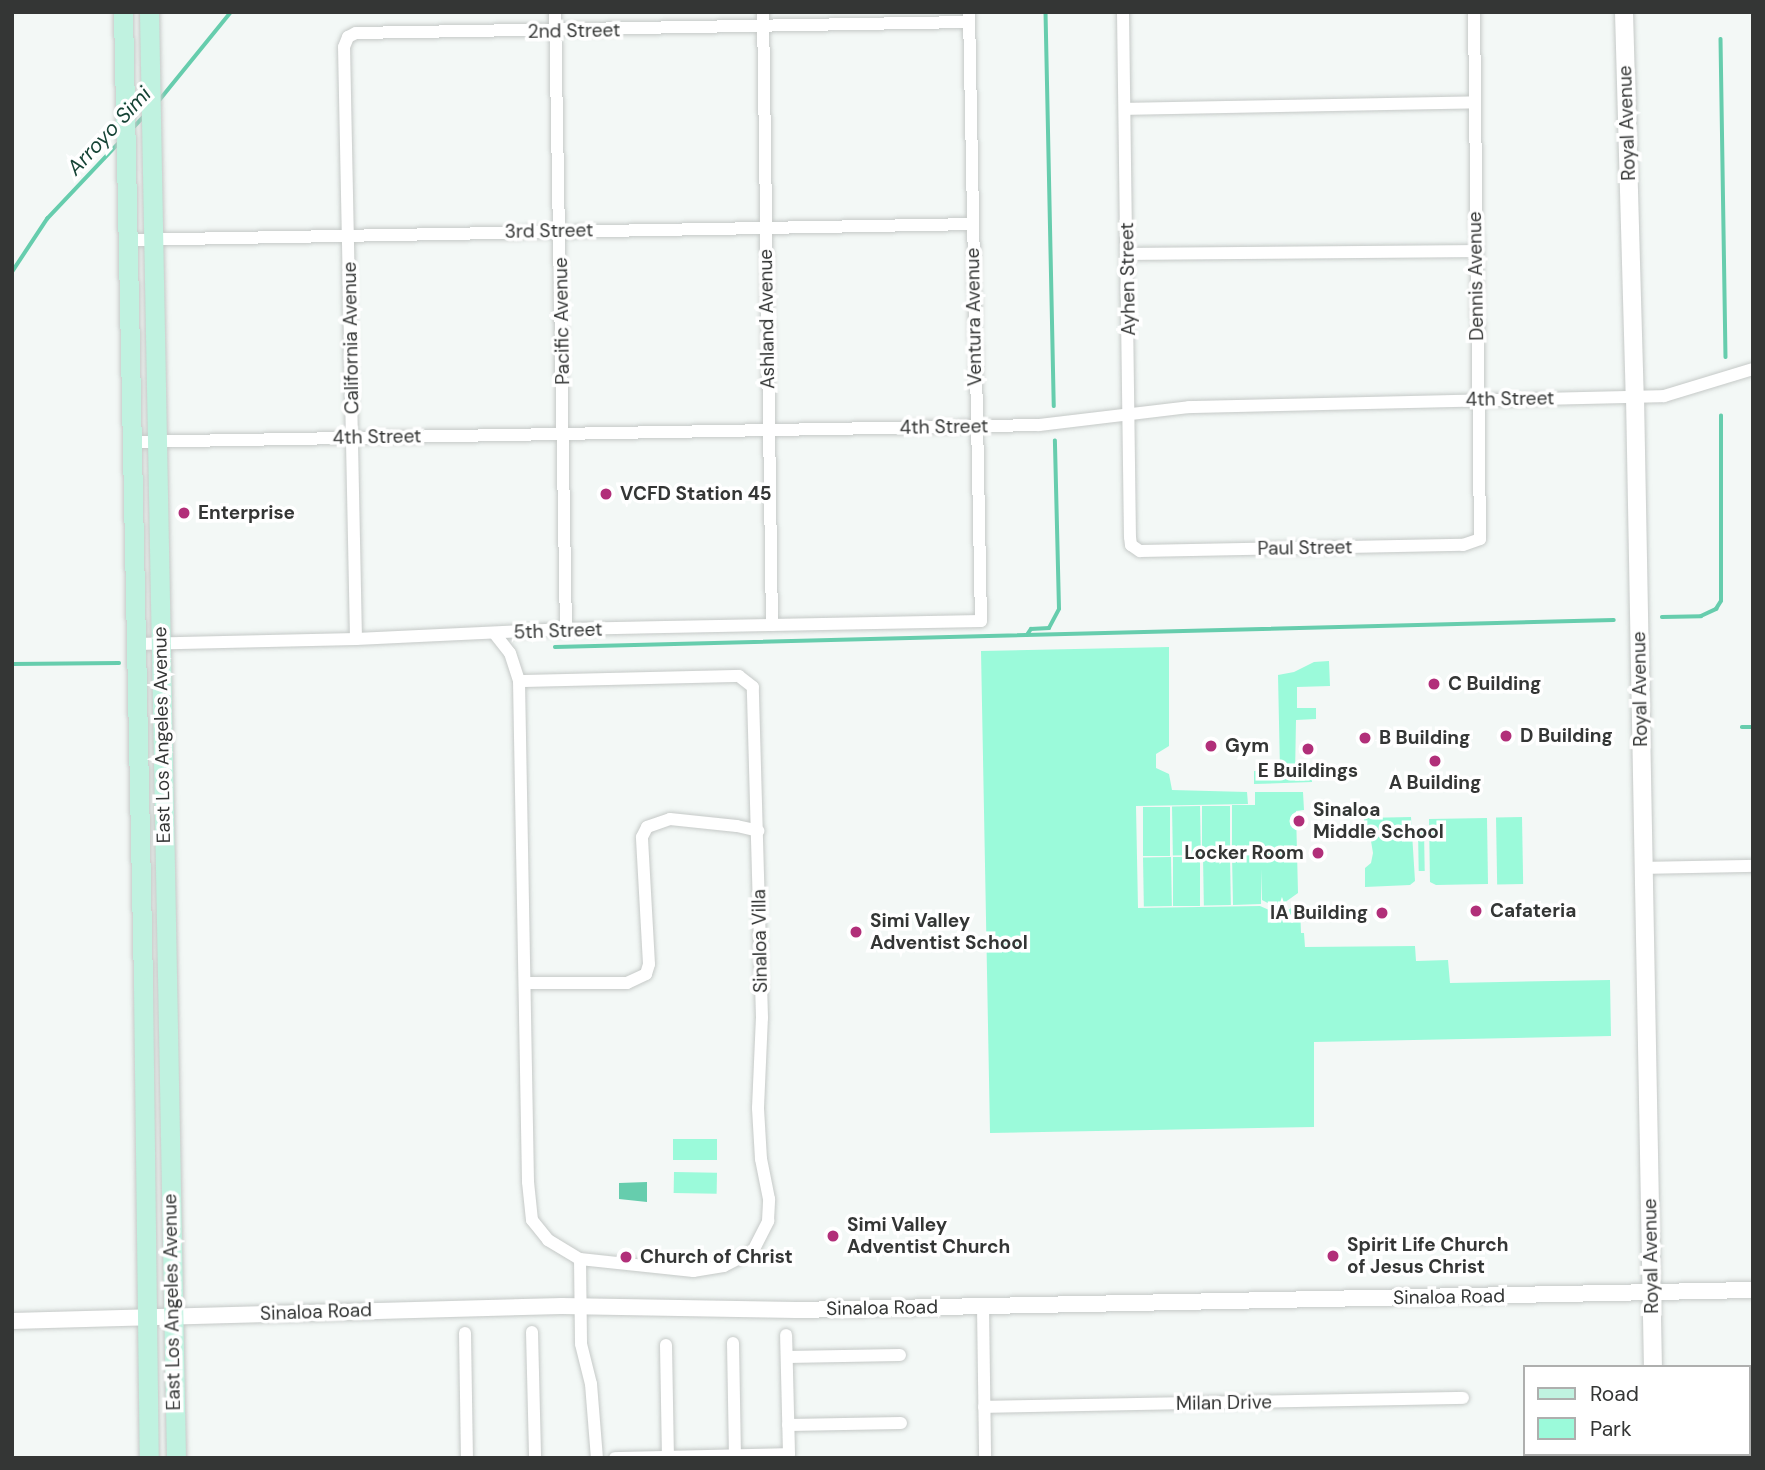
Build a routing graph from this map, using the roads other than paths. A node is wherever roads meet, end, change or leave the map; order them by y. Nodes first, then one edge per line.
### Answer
1 (555, 12) edge
2 (763, 12) edge
3 (1123, 12) edge
4 (1474, 12) edge
5 (1624, 12) edge
6 (123, 16) edge
7 (149, 16) edge
8 (969, 17) edge
9 (763, 27) junction
10 (555, 31) junction
11 (348, 37) joint
12 (1475, 102) junction
13 (1125, 108) junction
14 (972, 224) junction
15 (765, 228) junction
16 (560, 231) junction
17 (349, 235) junction
18 (153, 239) junction
19 (126, 240) junction
20 (1475, 251) junction
21 (1128, 254) junction
22 (1753, 369) edge
23 (1635, 397) junction
24 (1478, 400) junction
25 (1129, 415) junction
26 (976, 427) junction
27 (768, 429) junction
28 (564, 435) junction
29 (353, 437) junction
30 (130, 442) junction
31 (157, 442) junction
32 (1480, 539) joint
33 (1131, 545) joint
34 (981, 621) joint
35 (772, 625) junction
36 (566, 629) junction
37 (495, 634) junction
38 (356, 639) junction
39 (161, 643) junction
40 (136, 644) junction
41 (519, 681) junction
42 (758, 831) junction
43 (1753, 866) edge
44 (1644, 868) junction
45 (526, 983) junction
46 (580, 1259) junction
47 (1753, 1290) edge
48 (1652, 1293) junction
49 (580, 1303) junction
50 (983, 1307) junction
51 (171, 1317) junction
52 (146, 1318) junction
53 (12, 1321) edge
54 (533, 1332) dead end
55 (465, 1333) dead end
56 (786, 1335) dead end
57 (733, 1343) dead end
58 (666, 1345) dead end
59 (900, 1355) dead end
60 (787, 1357) junction
61 (1653, 1365) edge
62 (1463, 1398) dead end
63 (984, 1407) junction
64 (901, 1423) dead end
65 (788, 1425) junction
66 (735, 1455) junction
67 (668, 1456) edge
68 (701, 1457) edge
69 (149, 1458) edge
70 (176, 1458) edge
71 (467, 1458) edge
72 (535, 1458) edge
73 (597, 1458) edge
74 (614, 1458) edge
75 (985, 1458) edge

1 - 10 street, Pacific Avenue
2 - 9 street, Ashland Avenue
3 - 13 street, Ayhen Street
4 - 12 street, Dennis Avenue
5 - 23 main road, Royal Avenue
6 - 19 main road, East Los Angeles Avenue
7 - 18 main road, East Los Angeles Avenue
8 - 9 street, 2nd Street
8 - 14 street, Ventura Avenue
9 - 10 street, 2nd Street
9 - 15 street, Ashland Avenue
10 - 11 street, 2nd Street
10 - 16 street, Pacific Avenue
11 - 17 street, California Avenue
12 - 13 street
12 - 20 street, Dennis Avenue
13 - 21 street, Ayhen Street
14 - 15 street, 3rd Street
14 - 26 street, Ventura Avenue
15 - 16 street, 3rd Street
15 - 27 street, Ashland Avenue
16 - 17 street, 3rd Street
16 - 28 street, Pacific Avenue
17 - 18 street, 3rd Street
17 - 29 street, California Avenue
18 - 19 street, 3rd Street
18 - 31 main road, East Los Angeles Avenue
19 - 30 main road, East Los Angeles Avenue
20 - 21 street
20 - 24 street, Dennis Avenue
21 - 25 street, Ayhen Street
22 - 23 street, 4th Street
23 - 24 street, 4th Street
23 - 44 main road, Royal Avenue
24 - 25 street, 4th Street
24 - 32 street, Dennis Avenue
25 - 26 street, 4th Street
25 - 33 street, Ayhen Street
26 - 27 street, 4th Street
26 - 34 street, Ventura Avenue
27 - 28 street, 4th Street
27 - 35 street, Ashland Avenue
28 - 29 street, 4th Street
28 - 36 street, Pacific Avenue
29 - 31 street, 4th Street
29 - 38 street, California Avenue
30 - 31 street, 4th Street
30 - 40 main road, East Los Angeles Avenue
31 - 39 main road, East Los Angeles Avenue
32 - 33 street, Paul Street
34 - 35 street, 5th Street
35 - 36 street, 5th Street
36 - 37 street, 5th Street
37 - 38 street, 5th Street
37 - 41 street, Sinaloa Villa
38 - 39 street, 5th Street
39 - 40 street, 5th Street
39 - 51 main road, East Los Angeles Avenue
40 - 52 main road, East Los Angeles Avenue
41 - 42 street, Sinaloa Villa
41 - 45 street, Sinaloa Villa
42 - 45 street
42 - 46 street, Sinaloa Villa
43 - 44 street
44 - 48 main road, Royal Avenue
45 - 46 street, Sinaloa Villa
46 - 49 street
47 - 48 street, Sinaloa Road
48 - 50 street, Sinaloa Road
48 - 61 main road, Royal Avenue
49 - 50 street, Sinaloa Road
49 - 51 street, Sinaloa Road
49 - 73 street
50 - 63 street
51 - 52 street, Sinaloa Road
51 - 70 main road, East Los Angeles Avenue
52 - 53 street, Sinaloa Road
52 - 69 main road, East Los Angeles Avenue
54 - 72 street
55 - 71 street
56 - 60 street
57 - 66 street
58 - 67 street
59 - 60 street
60 - 65 street
62 - 63 street, Milan Drive
63 - 75 street
64 - 65 street
65 - 66 street
66 - 68 street
67 - 68 street
67 - 74 street

